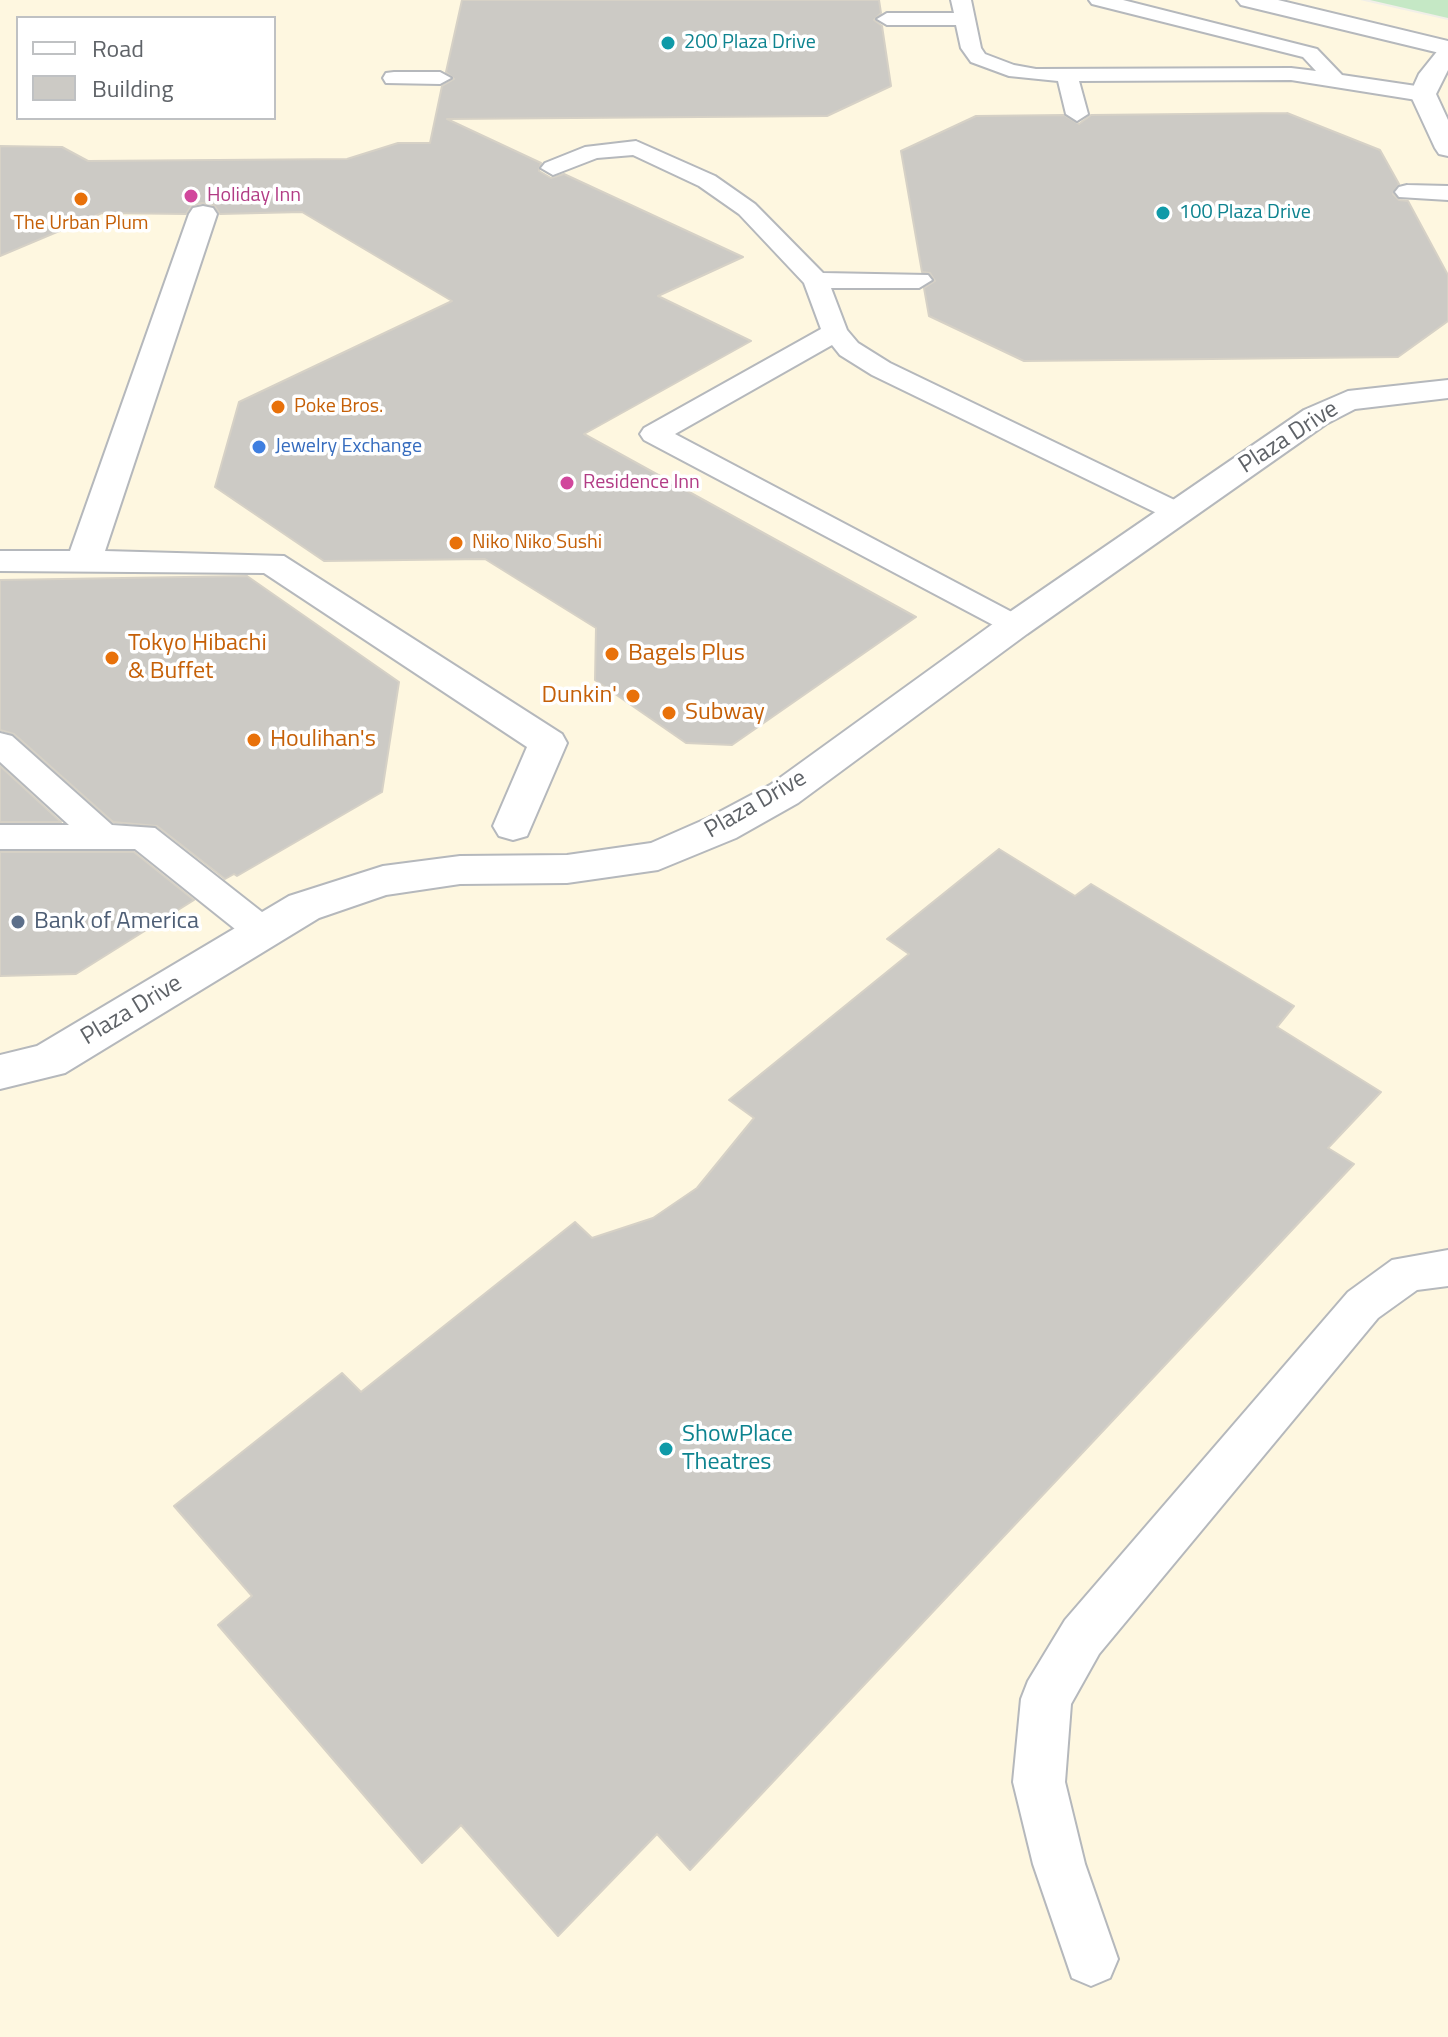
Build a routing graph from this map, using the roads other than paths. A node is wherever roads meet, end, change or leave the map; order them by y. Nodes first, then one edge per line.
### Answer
1 (1099, 0) edge
2 (1249, 0) edge
3 (963, 9) edge
4 (887, 19) dead end
5 (1448, 51) edge
6 (1067, 75) junction
7 (394, 78) dead end
8 (440, 78) dead end
9 (1334, 79) junction
10 (1423, 94) junction
11 (1077, 114) dead end
12 (1448, 148) edge
13 (553, 168) dead end
14 (1407, 192) dead end
15 (1448, 193) edge
16 (203, 214) dead end
17 (919, 280) dead end
18 (816, 281) junction
19 (835, 332) junction
20 (1448, 389) edge
21 (1179, 513) junction
22 (0, 561) edge
23 (84, 562) junction
24 (1014, 626) junction
25 (0, 744) edge
26 (513, 826) dead end
27 (0, 837) edge
28 (104, 837) junction
29 (263, 932) junction
30 (0, 1072) edge
31 (1448, 1268) edge
32 (1091, 1959) dead end

1 - 9 lane
2 - 5 street
3 - 4 lane
3 - 6 lane
5 - 10 street
6 - 9 lane
6 - 11 lane
7 - 8 lane
9 - 10 lane
10 - 12 street
13 - 18 lane
14 - 15 lane
16 - 23 street
17 - 18 lane
18 - 19 lane
19 - 21 lane
19 - 24 lane
20 - 21 street, Plaza Drive
21 - 24 street, Plaza Drive
22 - 23 street
23 - 26 street
24 - 29 street, Plaza Drive
25 - 28 lane
27 - 28 lane
28 - 29 lane
29 - 30 street, Plaza Drive
31 - 32 lane

